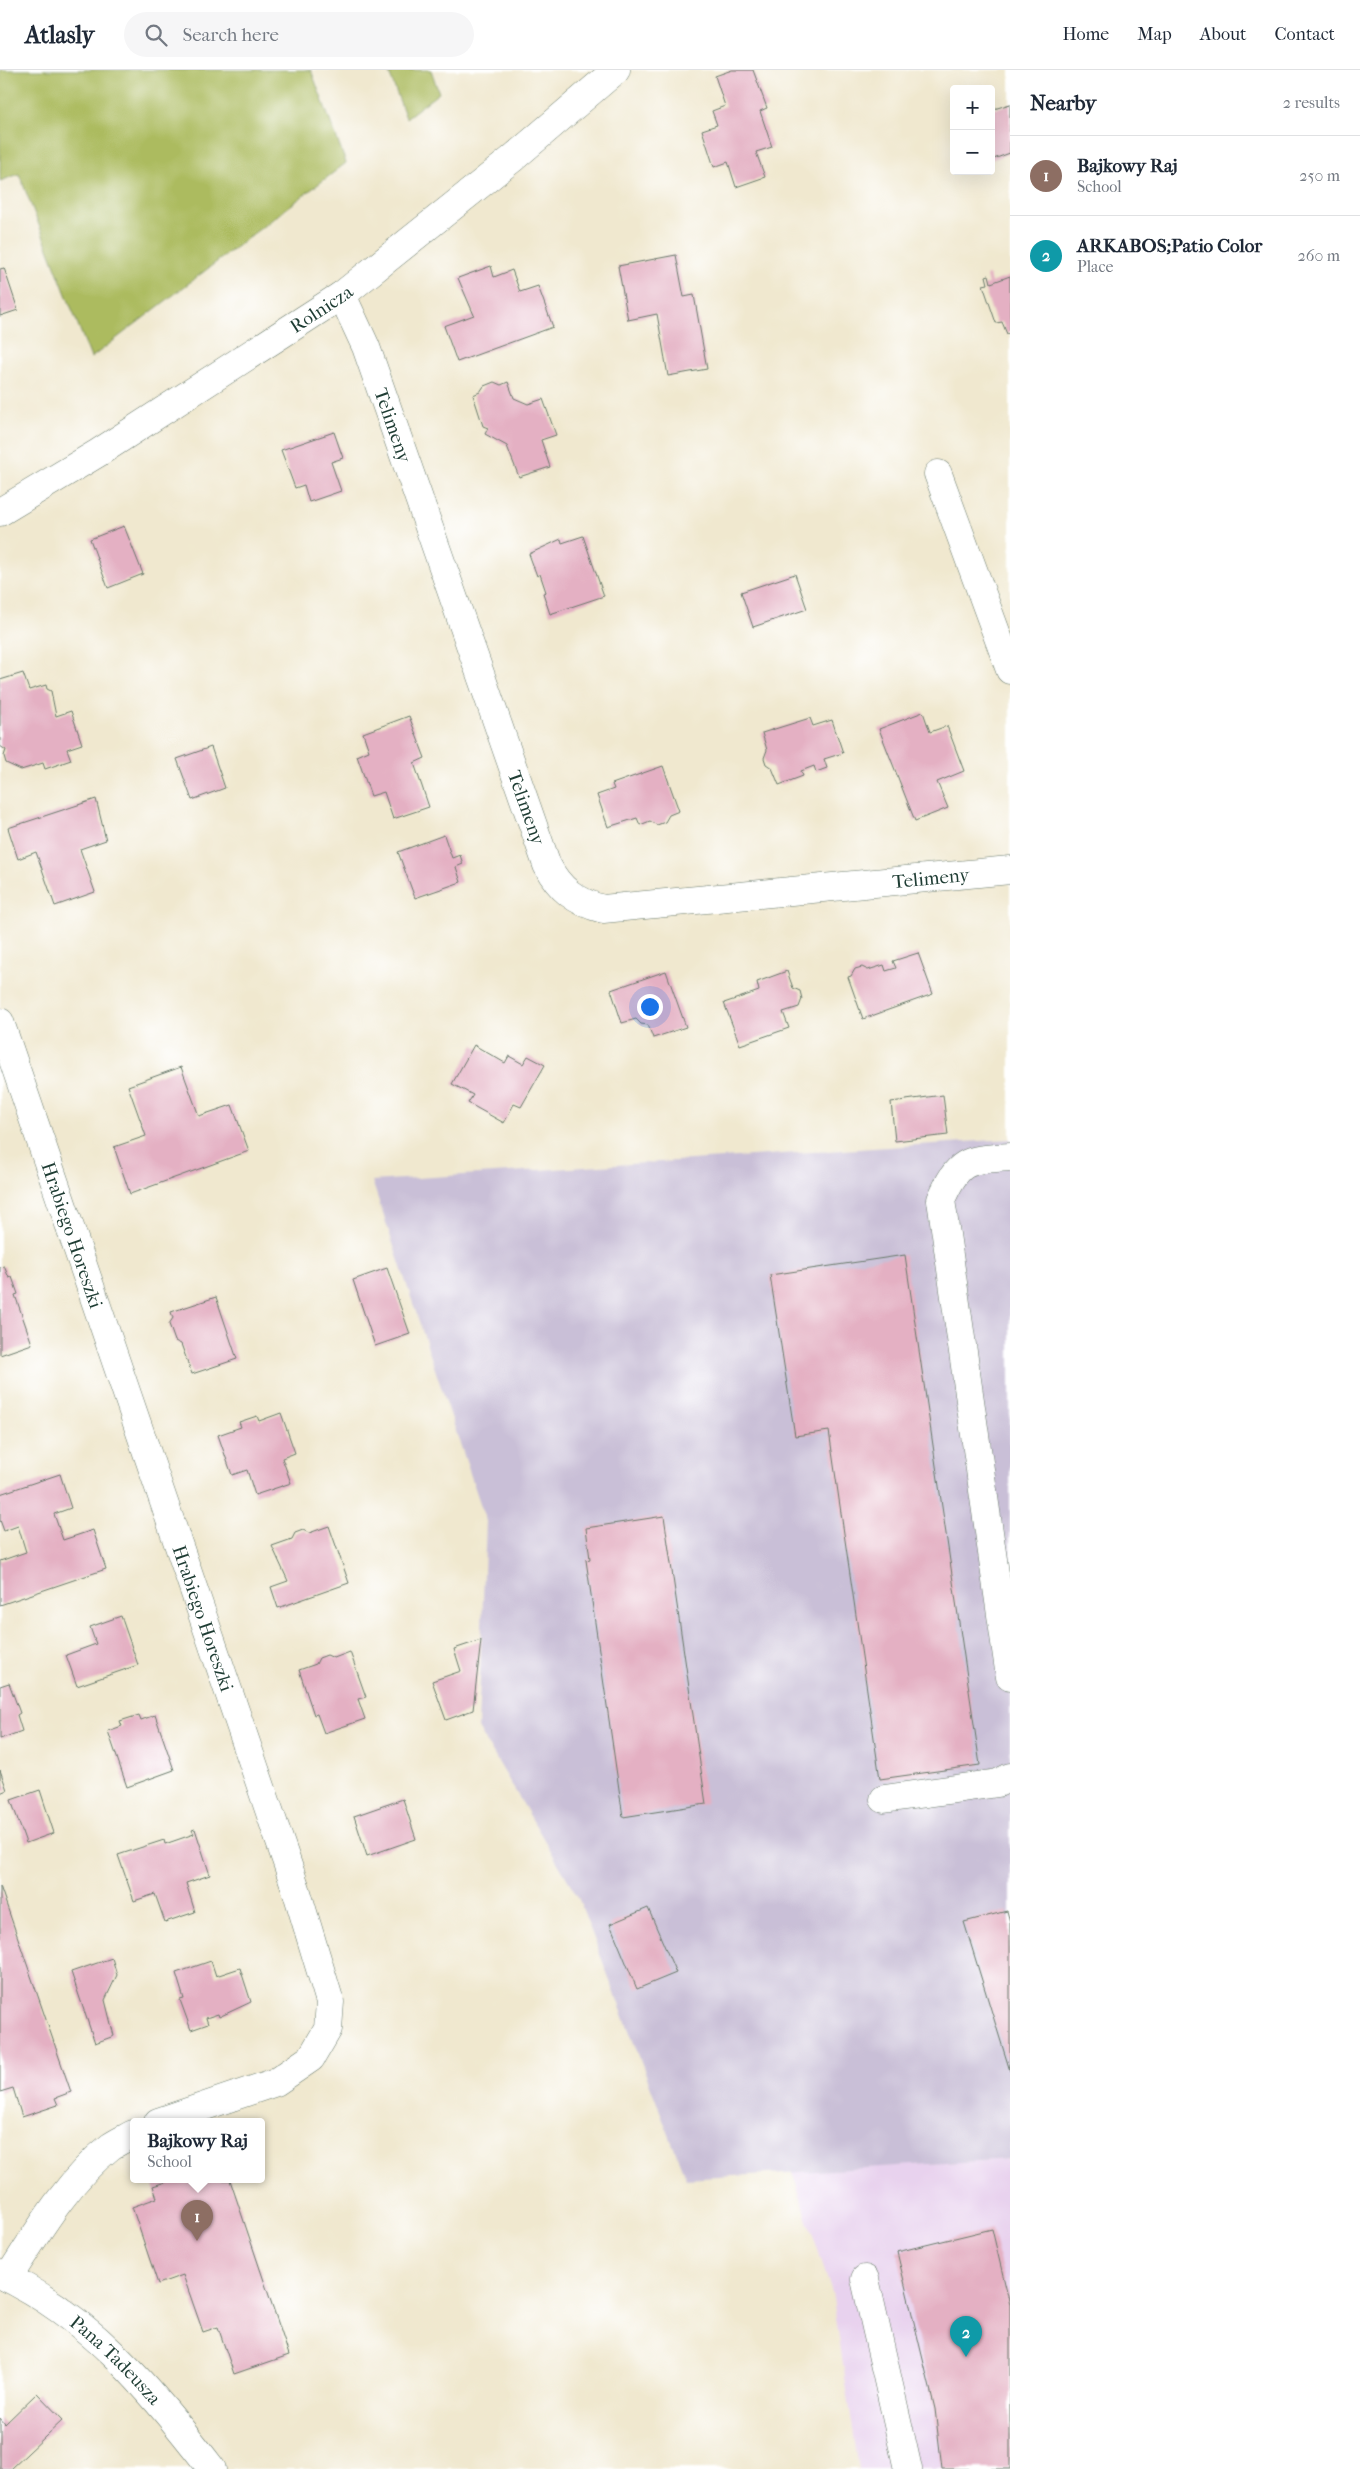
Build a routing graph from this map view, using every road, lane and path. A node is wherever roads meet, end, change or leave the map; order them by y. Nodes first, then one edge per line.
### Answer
1 (616, 70) edge
2 (342, 295) junction
3 (938, 474) dead end
4 (0, 512) edge
5 (1010, 670) edge
6 (1010, 870) edge
7 (0, 1022) edge
8 (1010, 1157) edge
9 (1010, 1677) edge
10 (1010, 1777) edge
11 (884, 1800) dead end
12 (170, 2118) edge
13 (130, 2136) edge
14 (4, 2276) edge
15 (865, 2279) dead end
16 (212, 2469) edge
17 (908, 2469) edge

1 - 2 street, Rolnicza
2 - 4 street, Rolnicza
2 - 6 street, Telimeny
3 - 5 street
7 - 12 street, Hrabiego Horeszki
8 - 9 street
10 - 11 street
13 - 14 street
14 - 16 street, Pana Tadeusza
15 - 17 street

